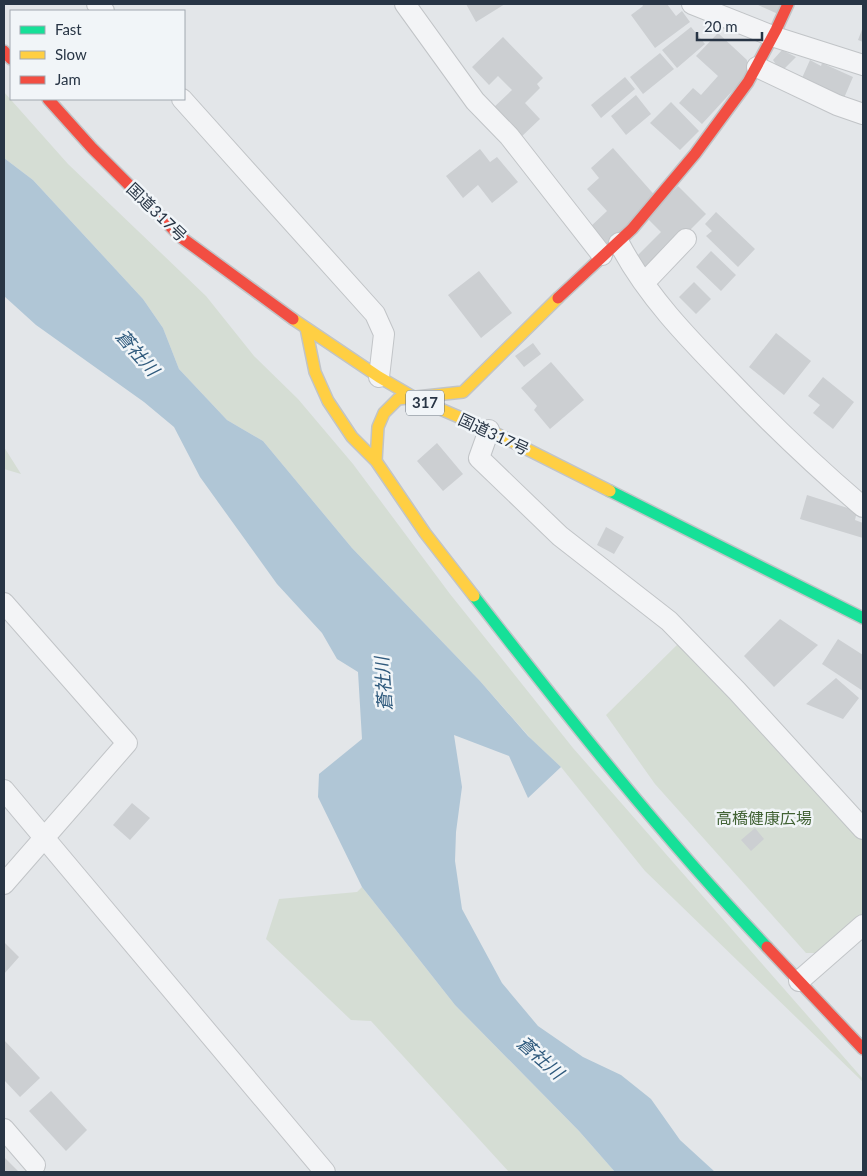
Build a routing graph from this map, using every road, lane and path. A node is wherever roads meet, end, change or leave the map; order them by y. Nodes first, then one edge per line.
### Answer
1 (692, 4) edge
2 (788, 4) edge
3 (408, 5) edge
4 (775, 37) junction
5 (863, 65) edge
6 (757, 68) junction
7 (49, 100) edge
8 (183, 100) edge
9 (863, 114) edge
10 (686, 239) dead end
11 (620, 243) junction
12 (602, 255) junction
13 (645, 282) junction
14 (306, 328) junction
15 (379, 377) junction
16 (415, 398) junction
17 (489, 430) junction
18 (376, 460) junction
19 (863, 507) edge
20 (4, 603) edge
21 (863, 618) edge
22 (4, 790) edge
23 (863, 829) edge
24 (44, 838) junction
25 (4, 884) edge
26 (863, 925) edge
27 (799, 981) junction
28 (863, 1049) edge
29 (4, 1130) edge
30 (35, 1165) dead end
31 (325, 1172) edge

1 - 4 street
2 - 4 main road
3 - 12 street
4 - 5 street
4 - 6 main road
6 - 9 street
6 - 11 main road
7 - 14 main road, 国道317号 / 317
8 - 15 street
10 - 13 street
11 - 12 main road
11 - 13 street
12 - 16 main road
13 - 19 street
14 - 15 main road, 国道317号 / 317
14 - 18 main road
15 - 16 main road, 国道317号 / 317
16 - 17 main road, 国道317号 / 317
16 - 18 main road
17 - 21 main road, 国道317号 / 317
17 - 23 street
18 - 27 main road
20 - 24 street
22 - 24 street
24 - 25 street
24 - 31 street
26 - 27 street
27 - 28 main road
29 - 30 street

